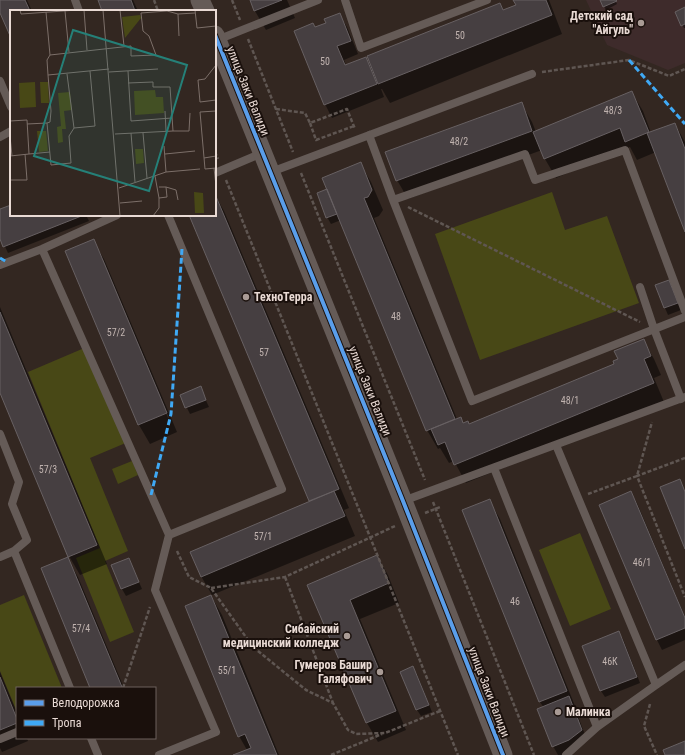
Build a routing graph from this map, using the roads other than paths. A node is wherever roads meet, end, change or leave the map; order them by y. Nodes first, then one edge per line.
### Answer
1 (75, 0) edge
2 (200, 0) edge
3 (318, 0) edge
4 (345, 0) edge
5 (487, 0) edge
6 (304, 3) edge
7 (79, 10) edge
8 (205, 10) edge
9 (216, 38) edge
10 (532, 74) road end
11 (0, 81) edge
12 (10, 105) edge
13 (10, 131) edge
14 (369, 135) junction
15 (0, 136) edge
16 (263, 153) junction
17 (219, 171) edge
18 (271, 172) junction
19 (393, 200) junction
20 (115, 216) edge
21 (168, 216) edge
22 (42, 249) junction
23 (0, 265) edge
24 (640, 287) dead end
25 (685, 311) edge
26 (685, 317) edge
27 (654, 329) junction
28 (683, 398) edge
29 (0, 434) edge
30 (556, 445) junction
31 (494, 468) junction
32 (403, 501) junction
33 (169, 535) junction
34 (14, 551) junction
35 (0, 557) edge
36 (685, 665) edge
37 (656, 685) junction
38 (70, 687) edge
39 (597, 727) junction
40 (16, 732) edge
41 (0, 739) edge
42 (91, 739) edge
43 (98, 755) edge
44 (159, 755) edge
45 (503, 755) edge
46 (566, 755) edge

1 - 7 lane
2 - 8 street
3 - 6 lane
4 - 5 lane
6 - 9 lane
9 - 16 street, улица Заки Валиди
10 - 14 lane
11 - 12 lane
13 - 15 lane
14 - 18 lane
14 - 19 lane
16 - 17 lane
16 - 18 street, улица Заки Валиди
18 - 32 street, улица Заки Валиди
19 - 25 lane
19 - 27 lane
20 - 22 lane
21 - 33 lane
22 - 23 lane
22 - 33 lane
24 - 27 lane
26 - 27 lane
27 - 28 lane
28 - 30 lane
29 - 34 lane
30 - 31 lane
30 - 37 lane
31 - 32 lane
31 - 39 lane
32 - 45 street, улица Заки Валиди
33 - 44 lane
34 - 35 lane
34 - 38 lane
36 - 37 lane
37 - 39 lane
39 - 46 lane
40 - 41 lane
42 - 43 lane

